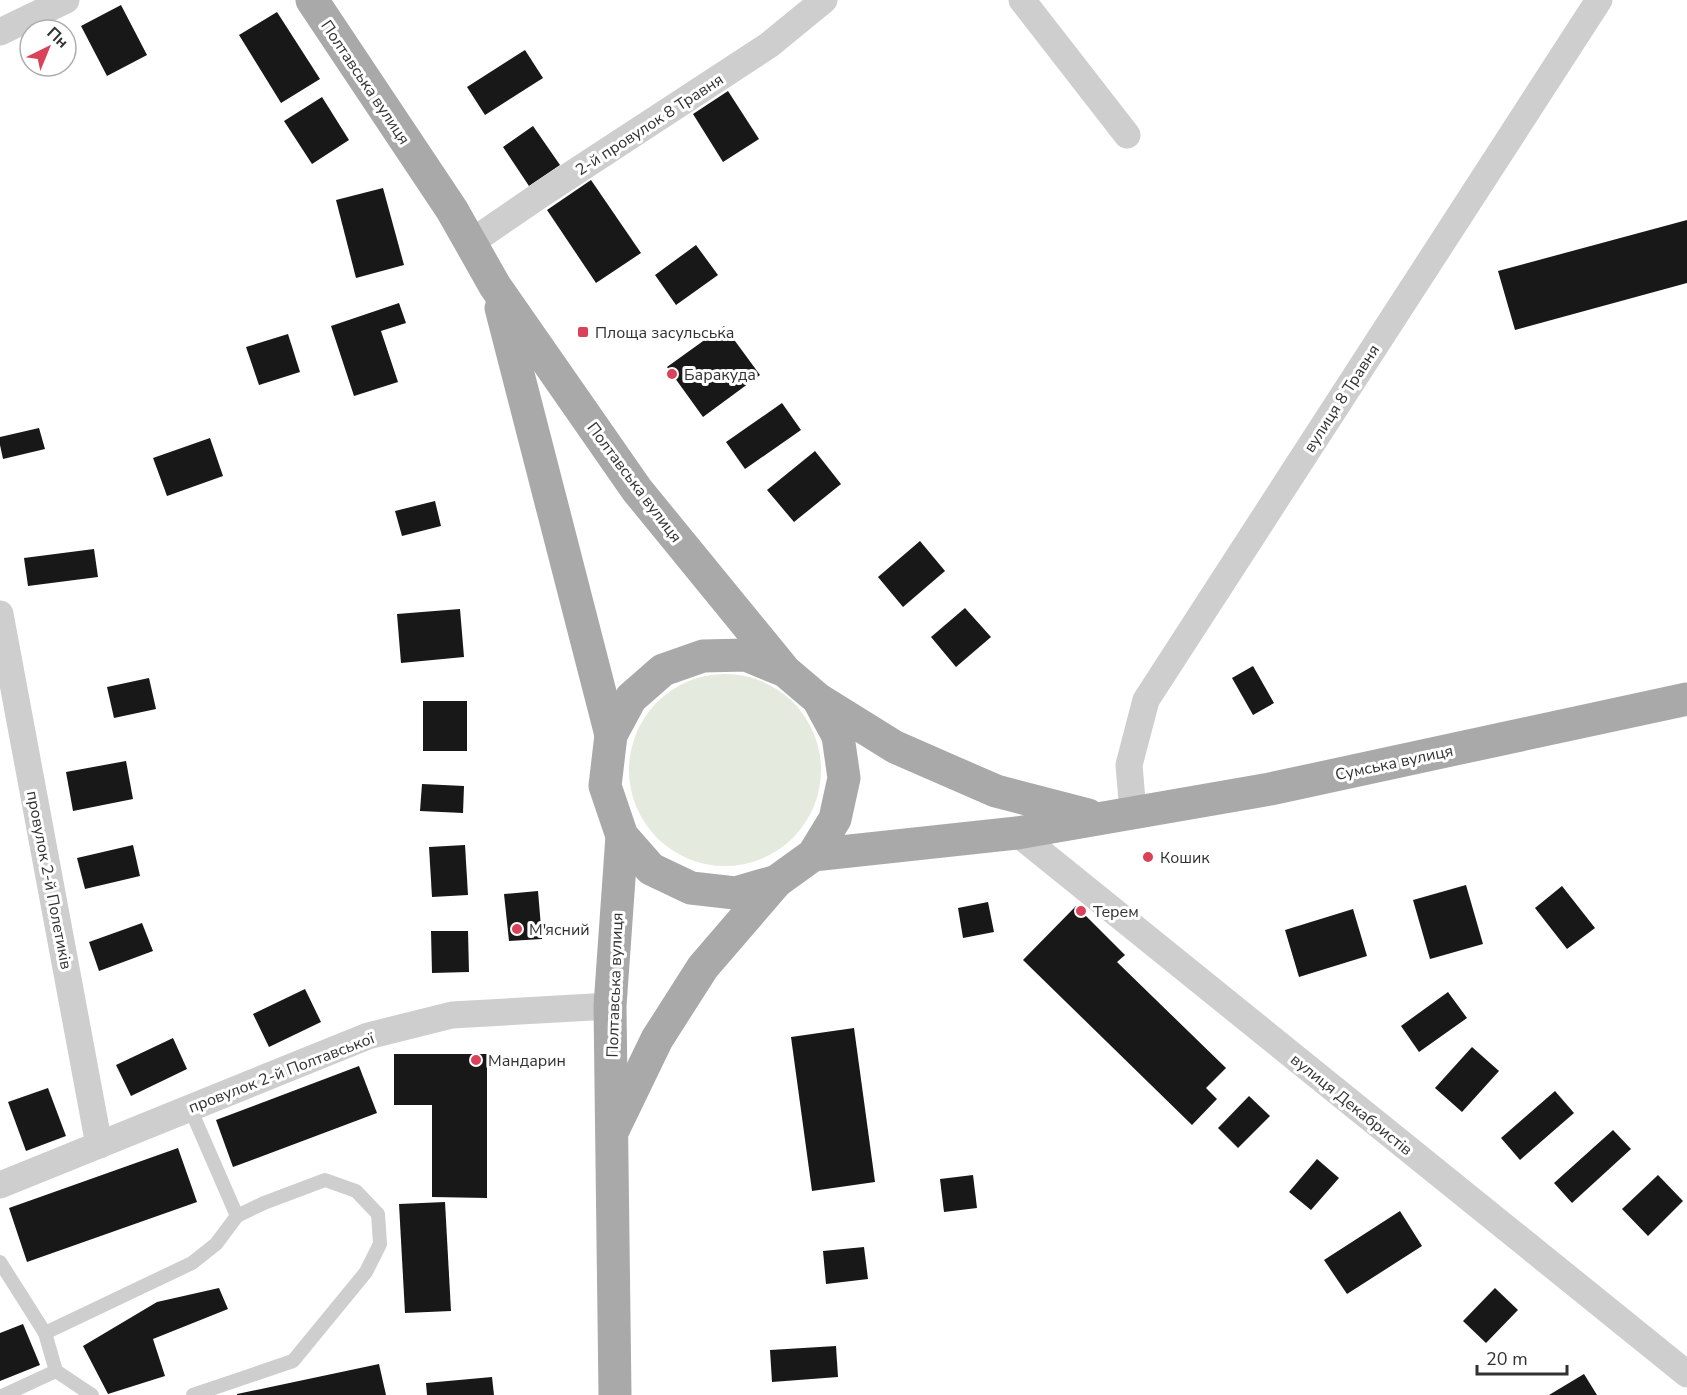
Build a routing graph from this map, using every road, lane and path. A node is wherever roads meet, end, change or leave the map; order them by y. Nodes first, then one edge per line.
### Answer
1 (66, 0) edge
2 (312, 0) edge
3 (824, 0) edge
4 (1022, 0) edge
5 (1597, 1) edge
6 (0, 32) edge
7 (1127, 135) dead end
8 (470, 243) junction
9 (495, 286) junction
10 (0, 614) edge
11 (785, 671) junction
12 (818, 699) junction
13 (1687, 699) edge
14 (611, 735) junction
15 (1133, 812) junction
16 (1099, 818) junction
17 (1017, 833) junction
18 (622, 836) junction
19 (813, 855) junction
20 (777, 881) junction
21 (610, 1006) junction
22 (190, 1108) junction
23 (610, 1135) junction
24 (99, 1146) junction
25 (0, 1185) edge
26 (237, 1216) junction
27 (0, 1262) edge
28 (45, 1333) junction
29 (1683, 1367) edge
30 (56, 1371) junction
31 (4, 1395) edge
32 (92, 1395) edge
33 (193, 1395) edge
34 (615, 1395) edge

1 - 6 street
2 - 8 main road, Полтавська вулиця
3 - 8 street, 2-й провулок 8 Травня
4 - 7 street
5 - 15 street, вулиця 8 Травня
8 - 9 main road, Полтавська вулиця
9 - 11 main road, Полтавська вулиця
9 - 14 main road, Полтавська вулиця
10 - 24 street, провулок 2-й Полетиків
11 - 12 main road
11 - 14 main road
12 - 16 main road
12 - 19 main road
13 - 15 main road, Сумська вулиця
14 - 18 main road
15 - 16 main road, Сумська вулиця
16 - 17 main road, Сумська вулиця
17 - 19 main road, Сумська вулиця
17 - 29 street, вулиця Декабристів
18 - 20 main road
18 - 21 main road, Полтавська вулиця
19 - 20 main road
20 - 23 main road
21 - 22 street, провулок 2-й Полтавської
21 - 23 main road, Полтавська вулиця
22 - 24 street, провулок 2-й Полтавської
22 - 26 lane
23 - 34 main road, Полтавська вулиця
24 - 25 street, провулок 2-й Полтавської
26 - 28 lane
26 - 33 lane
27 - 28 lane
28 - 30 lane
30 - 31 lane
30 - 32 lane

